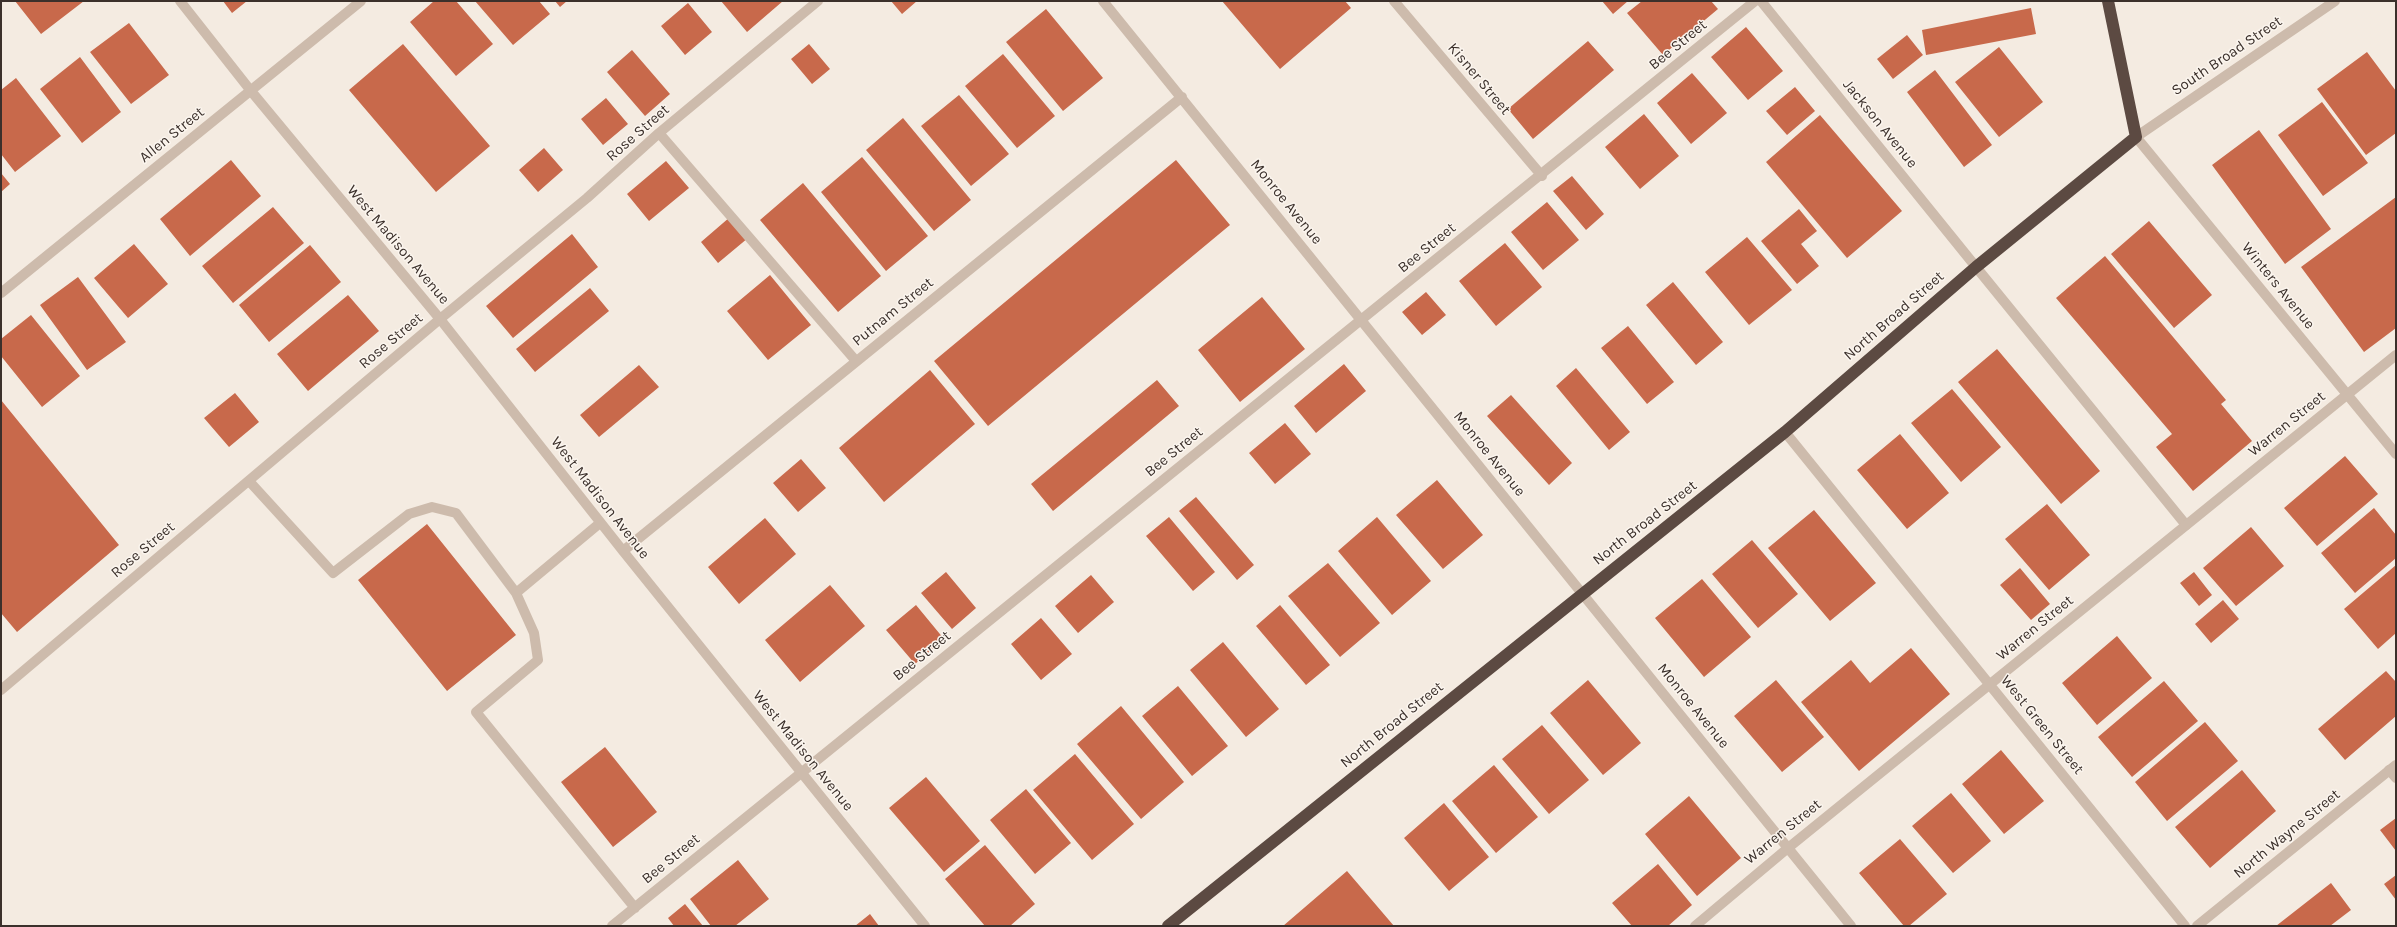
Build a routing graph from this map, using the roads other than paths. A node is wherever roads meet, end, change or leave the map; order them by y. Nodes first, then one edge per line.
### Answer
1 (180, 1) edge
2 (362, 1) edge
3 (818, 1) edge
4 (1103, 1) edge
5 (1394, 1) edge
6 (1755, 1) edge
7 (1761, 1) edge
8 (2108, 1) edge
9 (2335, 1) edge
10 (251, 91) junction
11 (1182, 97) junction
12 (659, 133) junction
13 (2136, 136) junction
14 (1542, 176) junction
15 (1976, 267) junction
16 (1, 293) edge
17 (440, 319) junction
18 (1362, 320) junction
19 (2396, 355) edge
20 (856, 362) junction
21 (2348, 394) junction
22 (1786, 432) junction
23 (2396, 454) edge
24 (249, 481) junction
25 (600, 523) junction
26 (2186, 525) junction
27 (622, 551) junction
28 (516, 593) junction
29 (1583, 593) junction
30 (1990, 684) junction
31 (1, 690) edge
32 (2393, 767) edge
33 (802, 773) junction
34 (2396, 778) edge
35 (1788, 848) junction
36 (634, 908) junction
37 (612, 926) edge
38 (925, 926) edge
39 (1168, 926) edge
40 (1695, 926) edge
41 (1851, 926) edge
42 (2185, 926) edge
43 (2197, 926) edge

1 - 10 street, West Madison Avenue
2 - 10 street, Allen Street
3 - 12 street, Rose Street
4 - 11 street, Monroe Avenue
5 - 14 street, Kisner Street
6 - 14 street, Bee Street
7 - 15 street, Jackson Avenue
8 - 13 highway
9 - 13 street, South Broad Street
10 - 16 street, Allen Street
10 - 17 street, West Madison Avenue
11 - 18 street, Monroe Avenue
11 - 20 street, Putnam Street
12 - 17 street, Rose Street
12 - 20 street
13 - 15 highway, North Broad Street
13 - 21 street, Winters Avenue
14 - 18 street, Bee Street
15 - 22 highway, North Broad Street
15 - 26 street, Jackson Avenue
17 - 24 street, Rose Street
17 - 25 street, West Madison Avenue
18 - 29 street, Monroe Avenue
18 - 33 street, Bee Street
19 - 21 street, Warren Street
20 - 27 street, Putnam Street
21 - 23 street, Winters Avenue
21 - 26 street, Warren Street
22 - 29 highway, North Broad Street
22 - 30 street, West Green Street
24 - 28 street
24 - 31 street, Rose Street
25 - 27 street, West Madison Avenue
25 - 28 street
26 - 30 street, Warren Street
27 - 33 street, West Madison Avenue
28 - 36 street
29 - 35 street, Monroe Avenue
29 - 39 highway, North Broad Street
30 - 35 street, Warren Street
30 - 42 street, West Green Street
32 - 34 street
32 - 43 street, North Wayne Street
33 - 36 street, Bee Street
33 - 38 street, West Madison Avenue
35 - 40 street, Warren Street
35 - 41 street, Monroe Avenue
36 - 37 street, Bee Street

